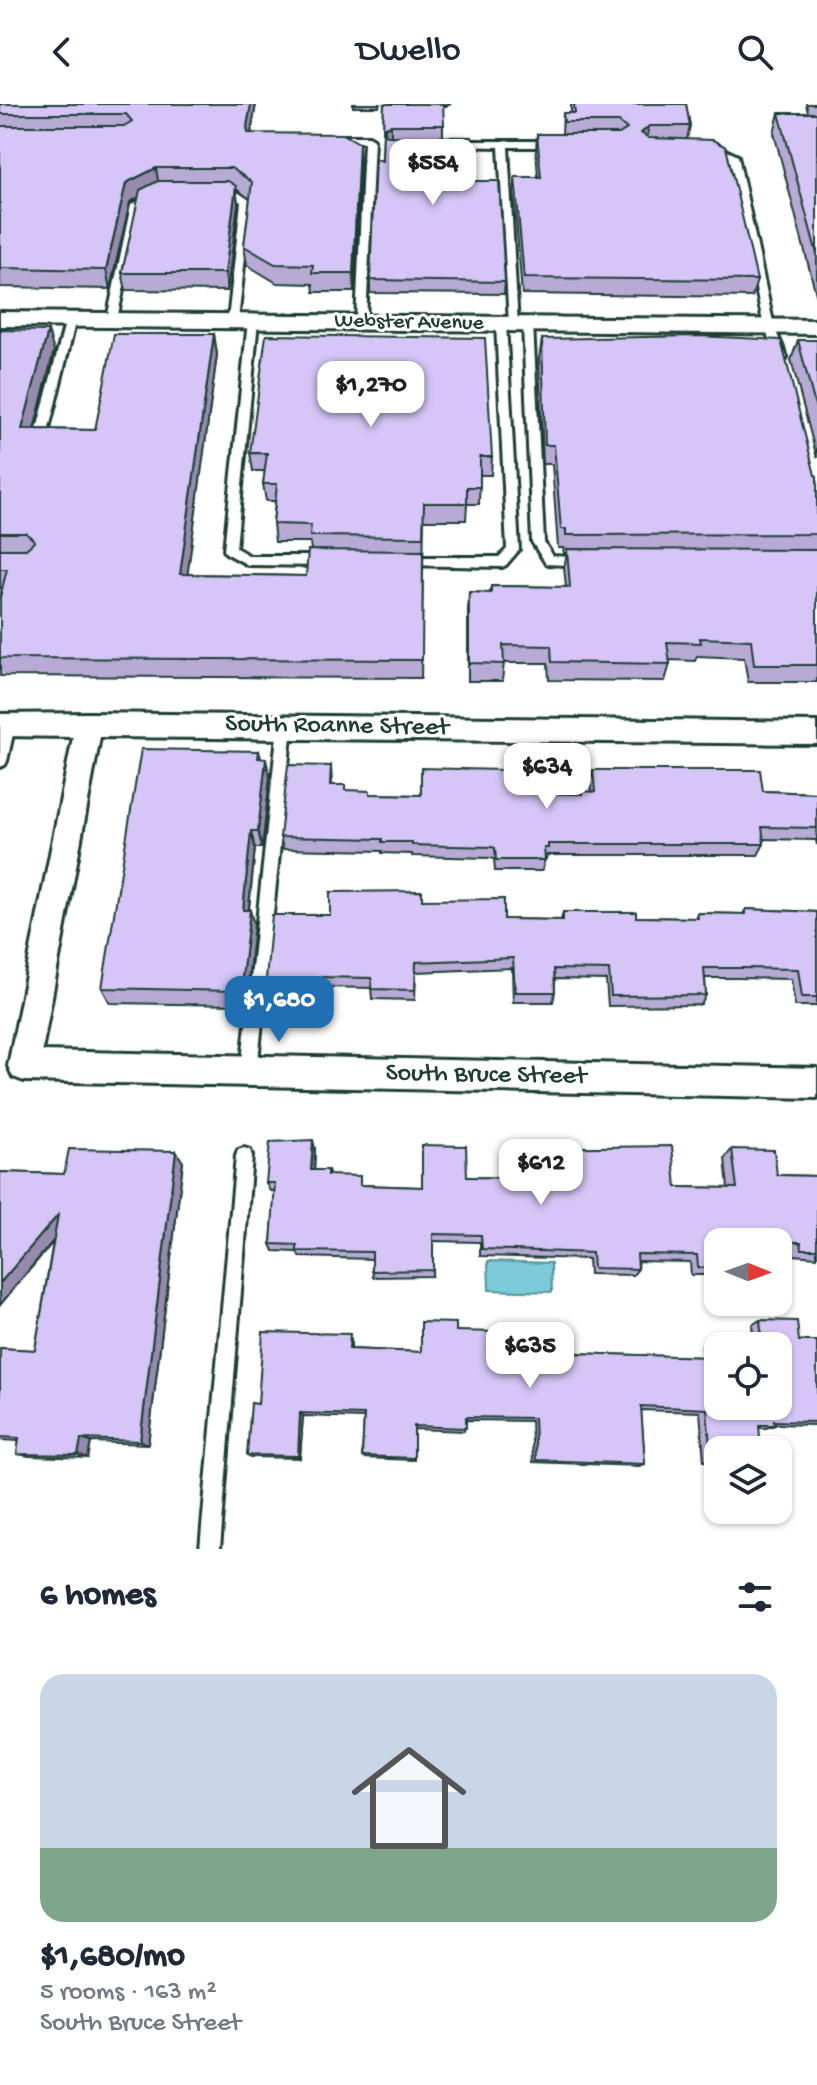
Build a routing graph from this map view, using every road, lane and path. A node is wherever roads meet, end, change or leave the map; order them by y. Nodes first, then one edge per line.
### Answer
1 (324, 139) edge
2 (447, 144) edge
3 (503, 144) junction
4 (560, 144) edge
5 (700, 148) edge
6 (159, 193) edge
7 (203, 193) edge
8 (0, 319) edge
9 (71, 319) junction
10 (112, 319) junction
11 (243, 321) junction
12 (361, 322) junction
13 (514, 324) junction
14 (769, 327) junction
15 (817, 327) edge
16 (787, 374) edge
17 (41, 437) edge
18 (342, 561) edge
19 (597, 561) edge
20 (386, 562) edge
21 (89, 724) junction
22 (4, 725) edge
23 (285, 726) junction
24 (817, 733) edge
25 (0, 761) edge
26 (249, 1071) junction
27 (817, 1083) edge
28 (244, 1156) dead end
29 (210, 1549) edge

1 - 12 lane
2 - 3 lane
3 - 4 lane
3 - 13 lane
5 - 14 lane
6 - 10 lane
7 - 11 lane
8 - 9 street, Webster Avenue
9 - 10 street, Webster Avenue
9 - 17 lane
10 - 11 street, Webster Avenue
11 - 12 street, Webster Avenue
11 - 18 lane
12 - 13 street, Webster Avenue
13 - 14 street, Webster Avenue
13 - 19 lane
13 - 20 lane
14 - 15 street, Webster Avenue
14 - 16 lane
21 - 22 street, South Roanne Street
21 - 23 street, South Roanne Street
21 - 26 street, South Bruce Street
22 - 25 lane
23 - 24 street, South Roanne Street
23 - 26 lane
26 - 27 street, South Bruce Street
28 - 29 lane

